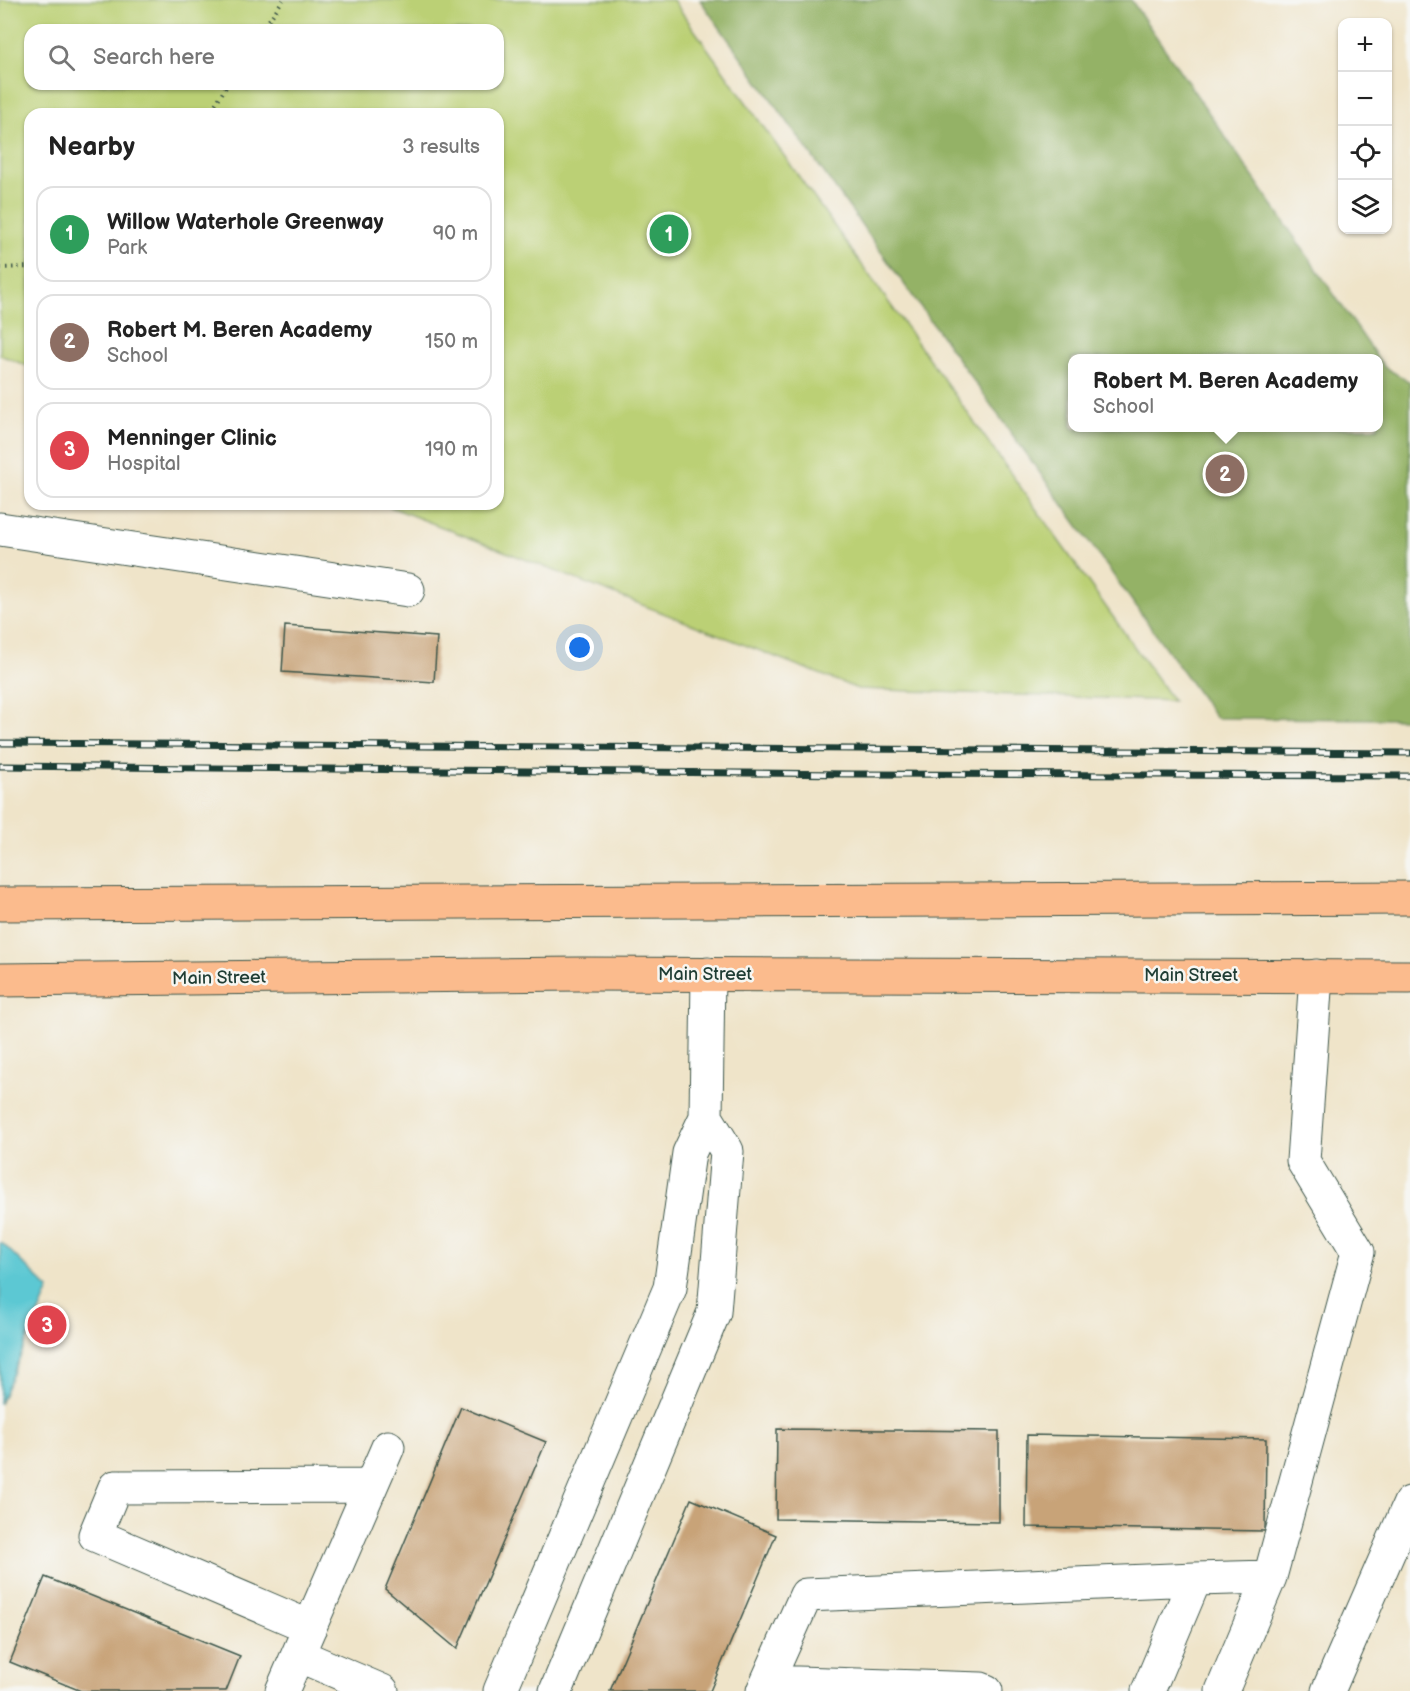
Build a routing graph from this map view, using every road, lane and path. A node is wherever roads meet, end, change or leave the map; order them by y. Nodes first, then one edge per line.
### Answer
1 (284, 0) edge
2 (266, 24) edge
3 (224, 90) edge
4 (213, 108) edge
5 (24, 267) edge
6 (0, 268) edge
7 (0, 530) edge
8 (408, 590) dead end
9 (1410, 898) edge
10 (0, 904) edge
11 (708, 974) junction
12 (1316, 976) junction
13 (1410, 977) edge
14 (0, 980) edge
15 (706, 1117) junction
16 (388, 1447) dead end
17 (371, 1486) junction
18 (1410, 1503) edge
19 (1270, 1578) junction
20 (1195, 1579) junction
21 (304, 1641) junction
22 (765, 1686) edge
23 (282, 1691) edge
24 (382, 1691) edge
25 (500, 1691) edge
26 (556, 1691) edge
27 (986, 1691) edge
28 (1148, 1691) edge
29 (1222, 1691) edge
30 (1328, 1691) edge

1 - 2 path
3 - 4 path
5 - 6 path
7 - 8 lane
9 - 10 highway
11 - 12 highway, Main Street
11 - 14 highway, Main Street
11 - 15 lane
12 - 13 highway, Main Street
12 - 19 lane
15 - 25 lane
15 - 26 lane
16 - 17 lane
17 - 21 lane
17 - 21 lane
18 - 30 lane
19 - 20 lane
19 - 29 lane
20 - 22 lane
20 - 28 lane
21 - 23 lane
21 - 24 lane
22 - 27 lane

